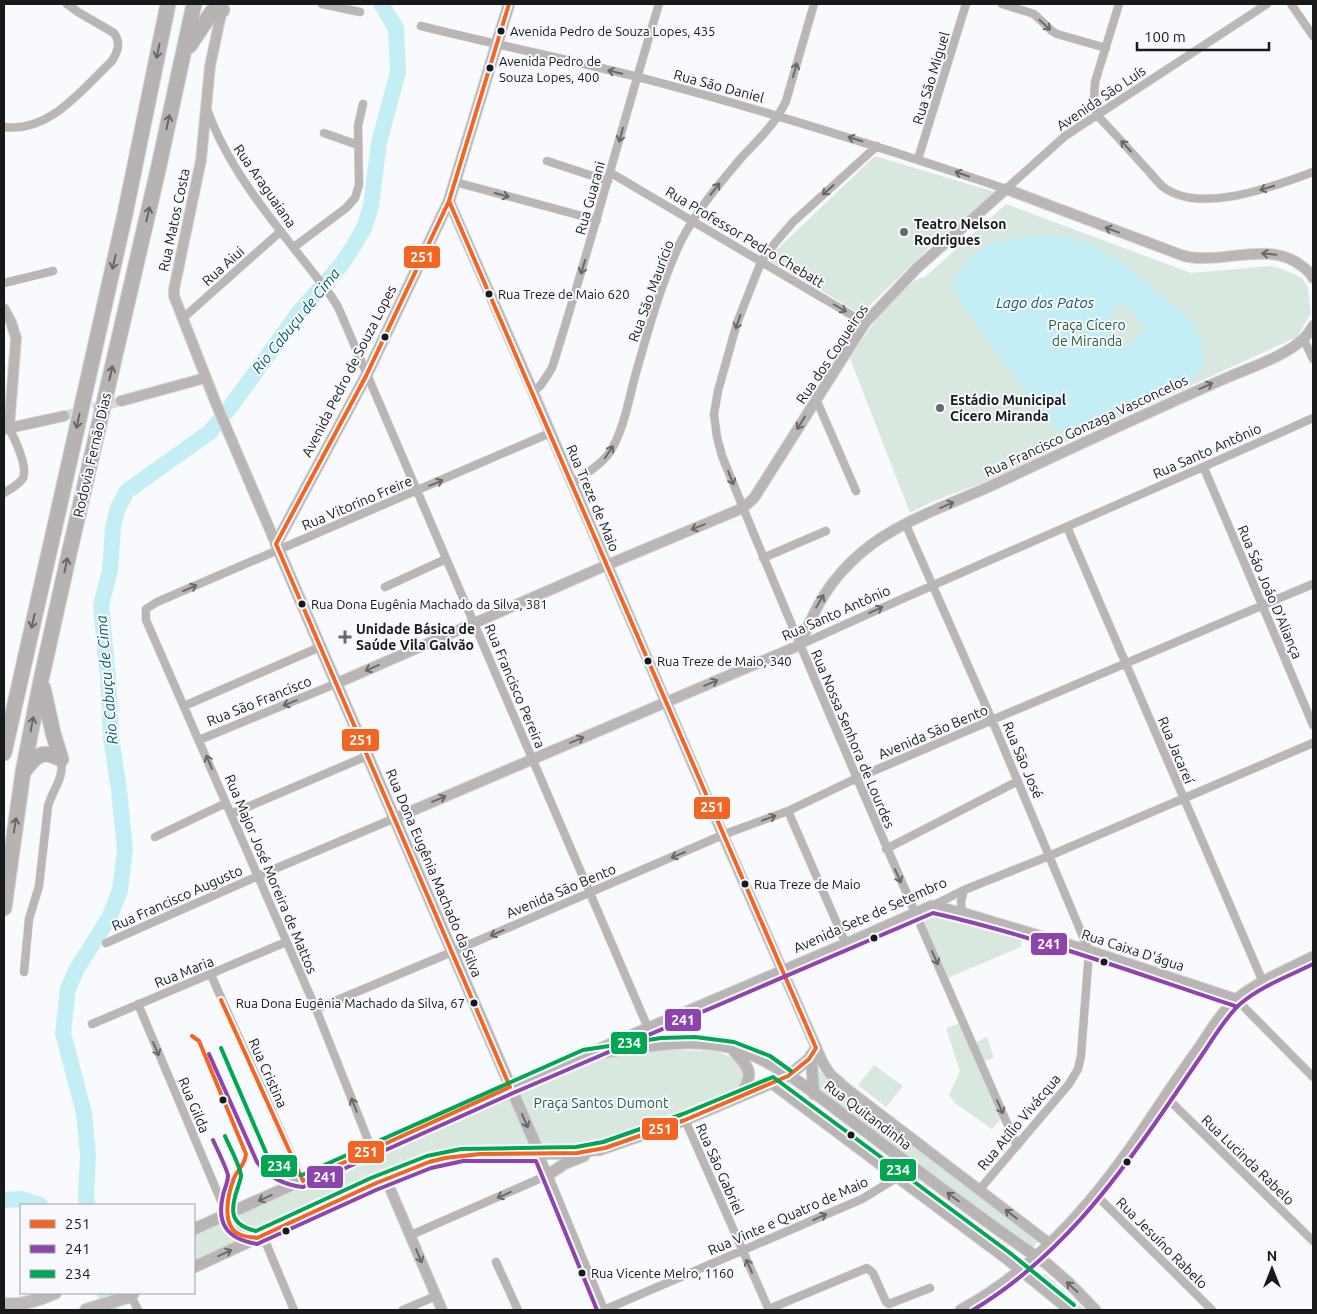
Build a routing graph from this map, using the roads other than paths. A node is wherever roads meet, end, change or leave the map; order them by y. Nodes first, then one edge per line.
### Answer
1 (67, 4) edge
2 (168, 4) edge
3 (194, 4) edge
4 (322, 4) edge
5 (509, 4) edge
6 (659, 4) edge
7 (814, 4) edge
8 (966, 4) edge
9 (1002, 4) edge
10 (1119, 4) edge
11 (1267, 4) edge
12 (1291, 4) edge
13 (223, 7) edge
14 (360, 12) dead end
15 (421, 26) dead end
16 (1313, 36) edge
17 (496, 45) junction
18 (1106, 48) junction
19 (183, 56) junction
20 (637, 77) junction
21 (363, 104) dead end
22 (206, 105) junction
23 (1097, 115) junction
24 (780, 116) junction
25 (4, 127) edge
26 (324, 133) dead end
27 (358, 145) junction
28 (877, 146) junction
29 (918, 160) junction
30 (547, 161) dead end
31 (1313, 172) edge
32 (611, 173) junction
33 (608, 181) junction
34 (455, 182) junction
35 (1006, 189) junction
36 (449, 201) junction
37 (597, 220) junction
38 (693, 220) junction
39 (281, 231) junction
40 (294, 247) junction
41 (761, 262) junction
42 (54, 271) dead end
43 (316, 275) joint
44 (1313, 275) edge
45 (4, 283) edge
46 (4, 309) edge
47 (182, 319) junction
48 (865, 323) junction
49 (1313, 326) edge
50 (1304, 340) junction
51 (1313, 359) edge
52 (366, 376) junction
53 (205, 378) junction
54 (533, 392) junction
55 (816, 399) junction
56 (121, 401) tunnel mouth
57 (64, 416) tunnel mouth
58 (1313, 418) edge
59 (6, 429) edge
60 (550, 433) junction
61 (229, 434) joint
62 (1204, 468) junction
63 (572, 482) junction
64 (416, 491) junction
65 (856, 491) dead end
66 (4, 494) edge
67 (743, 508) junction
68 (906, 525) junction
69 (1067, 527) junction
70 (826, 531) dead end
71 (277, 546) junction
72 (763, 558) junction
73 (446, 559) junction
74 (606, 565) junction
75 (933, 584) junction
76 (1313, 584) edge
77 (385, 587) dead end
78 (1263, 607) junction
79 (146, 609) joint
80 (474, 623) junction
81 (800, 645) junction
82 (320, 648) junction
83 (1125, 663) junction
84 (41, 680) junction
85 (335, 684) junction
86 (666, 702) junction
87 (184, 706) junction
88 (992, 720) junction
89 (1313, 725) edge
90 (199, 740) junction
91 (1313, 743) edge
92 (4, 753) edge
93 (367, 756) junction
94 (61, 759) junction
95 (532, 759) junction
96 (23, 772) junction
97 (857, 778) junction
98 (1018, 781) junction
99 (1184, 798) junction
100 (226, 803) junction
101 (788, 811) junction
102 (231, 814) junction
103 (395, 818) junction
104 (723, 835) junction
105 (155, 837) dead end
106 (886, 849) junction
107 (1049, 856) junction
108 (258, 876) junction
109 (964, 890) junction
110 (589, 892) junction
111 (932, 906) junction
112 (4, 908) edge
113 (915, 913) junction
114 (962, 913) junction
115 (286, 942) junction
116 (106, 943) dead end
117 (846, 944) junction
118 (1089, 951) junction
119 (452, 952) junction
120 (1313, 957) edge
121 (782, 971) junction
122 (24, 972) dead end
123 (211, 975) junction
124 (1264, 982) junction
125 (1237, 1000) junction
126 (138, 1004) junction
127 (316, 1009) junction
128 (92, 1024) dead end
129 (648, 1028) junction
130 (732, 1048) junction
131 (813, 1052) junction
132 (584, 1056) junction
133 (788, 1076) junction
134 (1313, 1077) edge
135 (772, 1083) junction
136 (510, 1087) junction
137 (814, 1094) junction
138 (740, 1096) junction
139 (1165, 1096) junction
140 (685, 1120) junction
141 (1017, 1146) junction
142 (605, 1148) junction
143 (372, 1150) junction
144 (540, 1154) junction
145 (548, 1176) junction
146 (898, 1177) junction
147 (386, 1179) junction
148 (303, 1181) junction
149 (980, 1189) junction
150 (1095, 1194) junction
151 (227, 1215) junction
152 (195, 1230) edge
153 (411, 1236) junction
154 (260, 1237) junction
155 (1313, 1241) edge
156 (1050, 1244) junction
157 (743, 1251) junction
158 (1035, 1257) junction
159 (496, 1262) dead end
160 (195, 1267) edge
161 (1021, 1270) junction
162 (930, 1288) dead end
163 (52, 1294) edge
164 (132, 1295) edge
165 (436, 1296) junction
166 (4, 1304) edge
167 (91, 1309) edge
168 (138, 1310) edge
169 (294, 1310) edge
170 (403, 1310) edge
171 (442, 1310) edge
172 (518, 1310) edge
173 (604, 1310) edge
174 (769, 1310) edge
175 (964, 1310) edge
176 (1070, 1310) edge
177 (1096, 1310) edge
178 (1212, 1310) edge

1 - 25 street
2 -> 92 highway, Rodovia Fernão Dias
3 - 19 highway, Rodovia Fernão Dias
4 - 14 street
5 - 17 main road, Avenida Pedro de Souza Lopes
6 - 20 street, Rua Guarani
24 -> 7 street, Rua São Maurício
8 - 29 street, Rua São Miguel
9 -> 18 street
10 - 18 street
11 - 23 street, Avenida São Luís
12 - 16 street
13 - 19 highway
13 - 22 street, Rua Matos Costa
15 - 17 street, Rua São Daniel
20 -> 17 street, Rua São Daniel
17 - 34 main road, Avenida Pedro de Souza Lopes
18 - 23 street
84 -> 19 highway, Rodovia Fernão Dias
20 - 24 street, Rua São Daniel
20 -> 32 street, Rua Guarani
21 - 27 street
22 - 39 street, Rua Araguaiana
22 - 47 street, Rua Matos Costa
31 -> 23 street
23 - 35 street, Avenida São Luís
28 -> 24 street, Rua São Daniel
38 -> 24 street, Rua São Maurício
26 - 27 street
27 - 40 street
28 - 29 street, Rua São Daniel
28 -> 41 street, Rua Nossa Senhora de Lourdes
35 -> 29 street, Rua São Daniel
30 - 33 street
32 - 33 street, Rua Guarani
32 - 38 street, Rua Professor Pedro Chebatt
33 - 37 street, Rua Guarani
34 - 36 main road, Avenida Pedro de Souza Lopes
34 -> 37 street
44 -> 35 street
35 - 48 street, Rua dos Coqueiros
36 - 52 main road, Avenida Pedro de Souza Lopes
36 - 54 street, Rua Treze de Maio
37 -> 54 street, Rua Guarani
38 - 41 street, Rua Professor Pedro Chebatt
63 -> 38 street, Rua São Maurício
39 - 40 street, Rua Araguaiana
39 - 47 street, Rua Aiui
40 - 43 street, Rua Araguaiana
41 -> 48 street, Rua Professor Pedro Chebatt
41 -> 67 street, Rua Nossa Senhora de Lourdes
42 - 45 street
43 - 52 street, Rua Francisco Pereira
46 - 59 street
47 - 53 street, Rua Matos Costa
48 - 55 street, Rua dos Coqueiros
49 - 50 street, Rua Francisco Gonzaga Vasconcelos
50 - 51 street
68 -> 50 street, Rua Francisco Gonzaga Vasconcelos
52 - 64 street, Rua Francisco Pereira
52 - 71 main road, Avenida Pedro de Souza Lopes
53 - 56 street
53 - 61 street, Rua Matos Costa
54 - 60 street, Rua Treze de Maio
55 - 65 street
55 -> 67 street, Rua dos Coqueiros
57 - 59 street
58 - 62 street, Rua Santo Antônio
59 - 66 street
60 - 63 street, Rua Treze de Maio
64 -> 60 street, Rua Vitorino Freire
61 - 71 street, Rua Dona Eugênia Machado da Silva
62 - 69 street, Rua Santo Antônio
62 - 78 street, Rua Sáo Joáo D'Aliança
63 - 74 street, Rua Treze de Maio
64 - 71 street, Rua Vitorino Freire
64 - 73 street, Rua Francisco Pereira
67 - 72 street, Rua Nossa Senhora de Lourdes
67 -> 74 street, Rua São Francisco
68 - 75 street, Rua São José
81 -> 68 street, Rua Francisco Gonzaga Vasconcelos
69 - 75 street, Rua Santo Antônio
69 - 83 street, Rua Jacareí
70 - 72 street
79 -> 71 street, Rua Vitorino Freire
71 - 82 main road, Rua Dona Eugênia Machado da Silva
72 - 81 street, Rua Nossa Senhora de Lourdes
73 - 77 street
73 - 80 street, Rua Francisco Pereira
74 - 80 street, Rua São Francisco
74 - 86 street, Rua Treze de Maio
81 -> 75 street, Rua Santo Antônio
75 - 88 street, Rua São José
76 - 78 street, Avenida São Bento
78 - 83 street, Avenida São Bento
78 - 89 street, Rua Sáo Joáo D'Aliança
79 - 87 street, Rua Major José Moreira de Mattos
80 -> 85 street, Rua São Francisco
80 - 95 street, Rua Francisco Pereira
86 -> 81 street, Rua Santo Antônio
81 - 97 street, Rua Nossa Senhora de Lourdes
82 - 85 main road, Rua Dona Eugênia Machado da Silva
82 - 87 street
83 - 88 street, Avenida São Bento
83 - 99 street, Rua Jacareí
84 - 94 highway
96 -> 84 highway, Rodovia Fernão Dias
85 -> 90 street, Rua São Francisco
85 - 93 main road, Rua Dona Eugênia Machado da Silva
95 -> 86 street, Rua Santo Antônio
86 - 104 street, Rua Treze de Maio
87 - 90 street, Rua Major José Moreira de Mattos
88 - 97 street, Avenida São Bento
88 - 98 street, Rua São José
100 -> 90 street, Rua Major José Moreira de Mattos
91 - 99 street, Avenida Sete de Setembro
93 - 102 street
93 - 103 main road, Rua Dona Eugênia Machado da Silva
94 - 96 highway
94 - 122 street
103 -> 95 street, Rua Santo Antônio
95 - 110 street, Rua Francisco Pereira
112 -> 96 highway, Rodovia Fernão Dias
97 - 101 street, Avenida São Bento
97 - 106 street, Rua Nossa Senhora de Lourdes
98 - 106 street
98 - 107 street, Rua São José
99 - 107 street, Avenida Sete de Setembro
99 - 124 street, Rua Jacareí
100 - 102 street, Rua Major José Moreira de Mattos
100 - 105 street
104 -> 101 street, Avenida São Bento
101 - 117 street
102 - 108 street, Rua Major José Moreira de Mattos
103 - 108 street, Rua Santo Antônio
103 - 119 main road, Rua Dona Eugênia Machado da Silva
104 -> 110 street, Avenida São Bento
104 - 121 street, Rua Treze de Maio
106 -> 113 street, Rua Nossa Senhora de Lourdes
107 - 109 street, Avenida Sete de Setembro
107 - 118 street, Rua São José
108 - 115 street, Rua Major José Moreira de Mattos
108 - 116 street, Rua Francisco Augusto
109 - 111 street, Avenida Sete de Setembro
109 - 114 street
110 -> 119 street, Avenida São Bento
110 - 129 street, Rua Francisco Pereira
111 - 113 main road, Avenida Sete de Setembro
111 - 114 main road, Rua Caixa D'água
113 - 117 main road, Avenida Sete de Setembro
113 -> 141 street, Rua Nossa Senhora de Lourdes
114 - 118 main road, Rua Caixa D'água
115 - 123 street, Rua Maria
115 - 127 street, Rua Major José Moreira de Mattos
117 - 121 main road, Avenida Sete de Setembro
118 - 125 main road, Rua Caixa D'água
118 - 141 street, Rua Atílio Vivácqua
119 - 127 street, Avenida São Bento
119 - 136 main road, Rua Dona Eugênia Machado da Silva
120 - 124 main road
121 - 129 main road, Avenida Sete de Setembro
121 - 131 street, Rua Treze de Maio
123 - 126 street, Rua Maria
123 - 148 street, Rua Cristina
124 - 125 main road
125 - 134 street
125 - 139 main road
126 - 128 street, Rua Maria
126 -> 151 street, Rua Gilda
143 -> 127 street, Rua Major José Moreira de Mattos
129 - 132 main road, Avenida Sete de Setembro
130 - 132 main road, Rua Quitandinha
130 - 133 main road, Rua Quitandinha
130 - 138 main road
131 - 133 main road
131 - 137 main road
131 - 149 street, Rua Treze de Maio
132 - 136 main road, Avenida Sete de Setembro
133 - 135 main road
133 - 137 main road, Rua Quitandinha
135 - 138 main road
135 - 146 main road
136 - 143 main road, Avenida Sete de Setembro
136 -> 144 main road, Rua Dona Eugênia Machado da Silva
158 -> 137 main road, Rua Quitandinha
138 - 140 main road
139 - 150 main road
139 - 155 street, Rua Lucinda Rabelo
140 - 142 main road
140 - 157 street, Rua São Gabriel
141 - 149 street, Rua Atílio Vivácqua
142 - 144 main road
142 - 145 main road
143 - 148 main road, Avenida Sete de Setembro
144 - 145 street
144 - 147 main road
145 -> 153 street
145 - 173 street
157 -> 146 street, Rua Vinte e Quatro de Maio
146 - 161 main road
147 - 153 street
147 - 154 main road
148 -> 151 main road, Avenida Sete de Setembro
156 -> 149 street, Rua Treze de Maio
150 - 156 main road
150 - 178 street, Rua Jesuíno Rabelo
151 - 152 main road, Avenida Sete de Setembro
151 - 154 main road
153 -> 165 street
160 -> 154 main road
154 - 169 street
156 - 158 main road
157 - 173 street, Rua Vinte e Quatro de Maio
174 -> 157 street, Rua São Gabriel
158 - 161 main road
177 -> 158 main road, Rua Quitandinha
159 - 172 street
161 - 175 main road
161 - 176 main road
162 - 174 street
163 - 166 main road
164 - 167 main road
164 - 168 street
165 - 170 street
165 - 171 street

